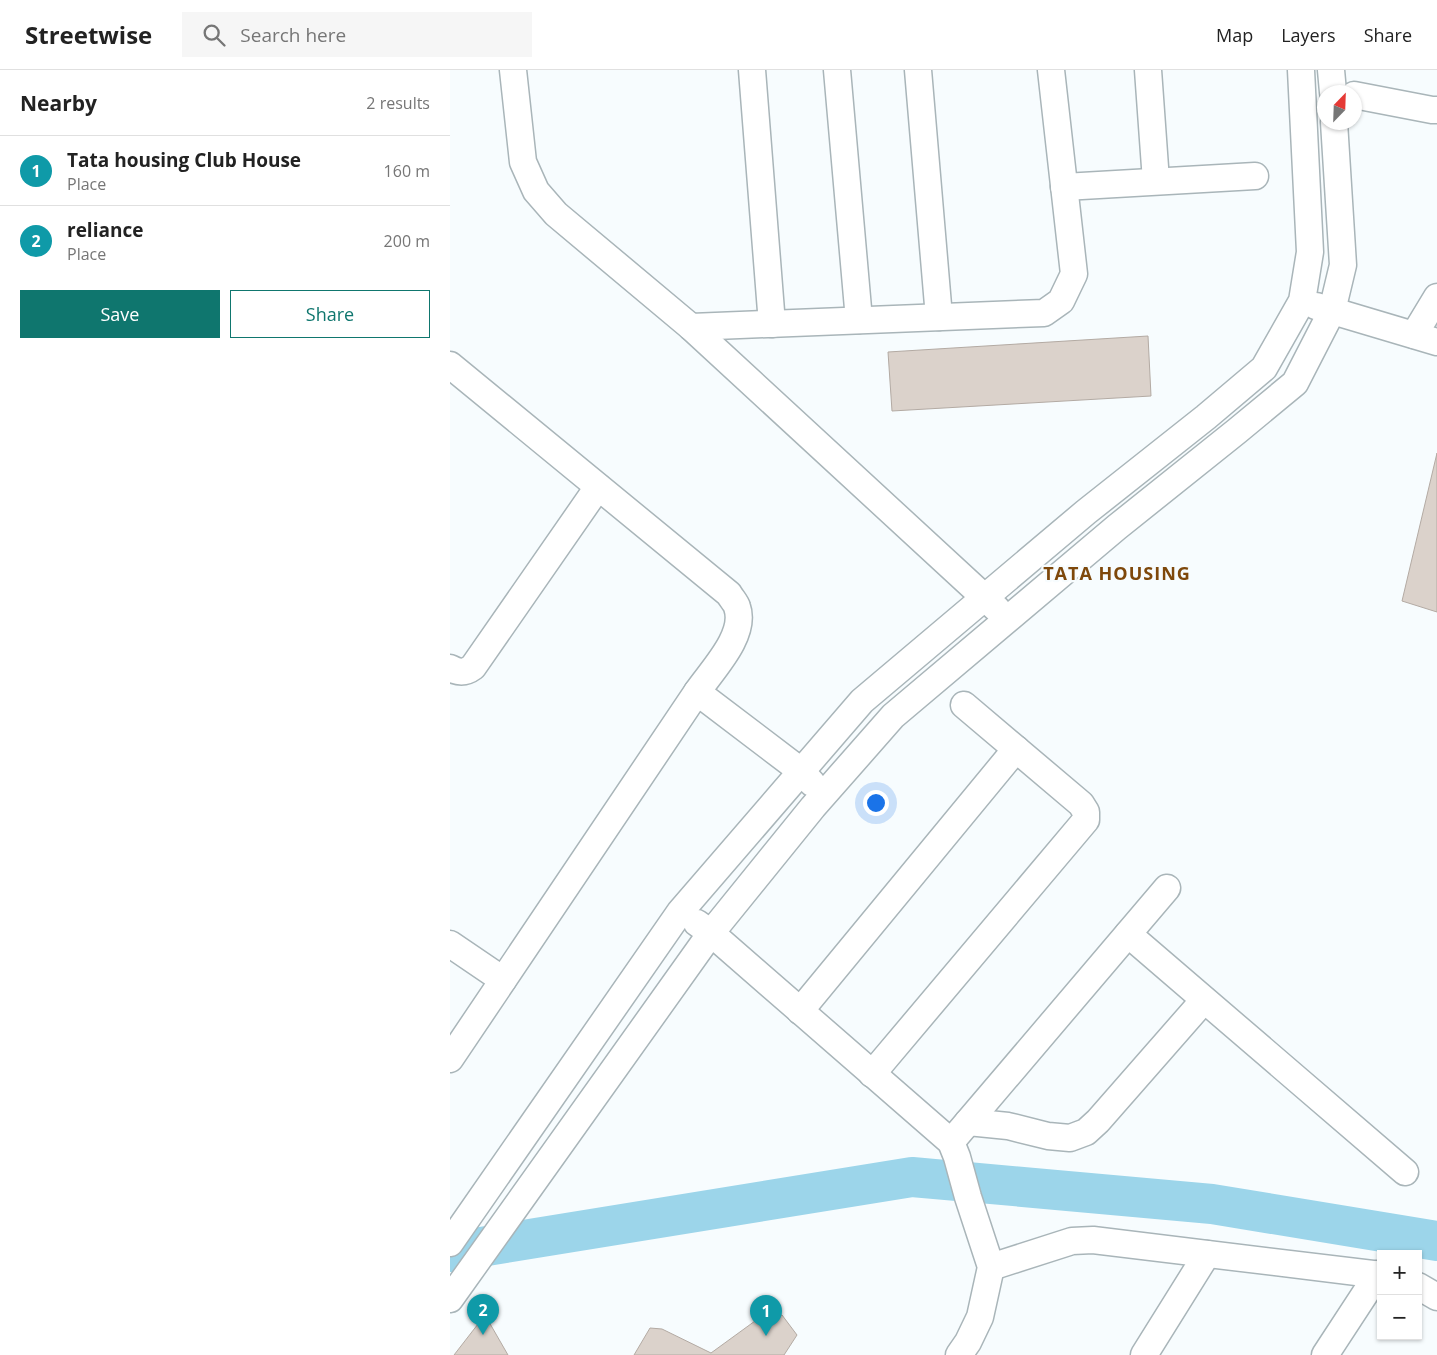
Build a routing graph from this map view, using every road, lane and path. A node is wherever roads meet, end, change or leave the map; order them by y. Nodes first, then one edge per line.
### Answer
1 (514, 70) edge
2 (752, 70) edge
3 (837, 70) edge
4 (918, 70) edge
5 (1051, 70) edge
6 (1148, 70) edge
7 (1301, 70) edge
8 (1362, 94) edge
9 (1437, 110) edge
10 (1335, 130) edge
11 (1255, 176) dead end
12 (1156, 181) junction
13 (1064, 186) junction
14 (1437, 296) edge
15 (1302, 301) junction
16 (1332, 311) junction
17 (939, 317) junction
18 (859, 320) junction
19 (772, 324) junction
20 (690, 327) junction
21 (1425, 339) edge
22 (450, 366) edge
23 (598, 487) junction
24 (984, 598) junction
25 (1008, 619) junction
26 (450, 668) edge
27 (697, 692) junction
28 (964, 705) dead end
29 (1016, 749) junction
30 (801, 771) junction
31 (824, 795) junction
32 (1167, 888) dead end
33 (680, 912) junction
34 (711, 933) junction
35 (1128, 934) junction
36 (450, 944) edge
37 (503, 980) junction
38 (1204, 1000) junction
39 (800, 1011) junction
40 (450, 1059) edge
41 (872, 1074) junction
42 (968, 1122) junction
43 (954, 1149) junction
44 (1405, 1172) dead end
45 (455, 1227) edge
46 (492, 1238) junction
47 (1208, 1254) junction
48 (991, 1267) junction
49 (1377, 1274) edge
50 (1377, 1277) edge
51 (1422, 1288) edge
52 (1437, 1297) edge
53 (450, 1299) edge
54 (959, 1355) edge
55 (1144, 1355) edge
56 (1325, 1355) edge

1 - 20 street
2 - 19 street
3 - 18 street
4 - 17 street
5 - 13 street
6 - 12 street
7 - 15 street
8 - 9 street
10 - 16 street
11 - 12 street
12 - 13 street
13 - 17 street
14 - 21 street
15 - 16 street
15 - 24 street
16 - 21 street
16 - 25 street
17 - 18 street
18 - 19 street
19 - 20 street
20 - 24 street
22 - 23 street
23 - 26 street
23 - 27 street
24 - 25 street
24 - 30 street
25 - 31 street
27 - 30 street
27 - 37 street
28 - 29 street
29 - 39 street
29 - 41 street
30 - 31 street
30 - 33 street
31 - 34 street
32 - 35 street
33 - 34 street
33 - 45 street
34 - 39 street
34 - 46 street
35 - 38 street
35 - 42 street
36 - 37 street
37 - 40 street
38 - 42 street
38 - 44 street
39 - 41 street
41 - 43 street
42 - 43 street
43 - 48 street
45 - 46 street
46 - 53 street
47 - 48 street
47 - 49 street
47 - 55 street
48 - 54 street
50 - 56 street
51 - 52 street

